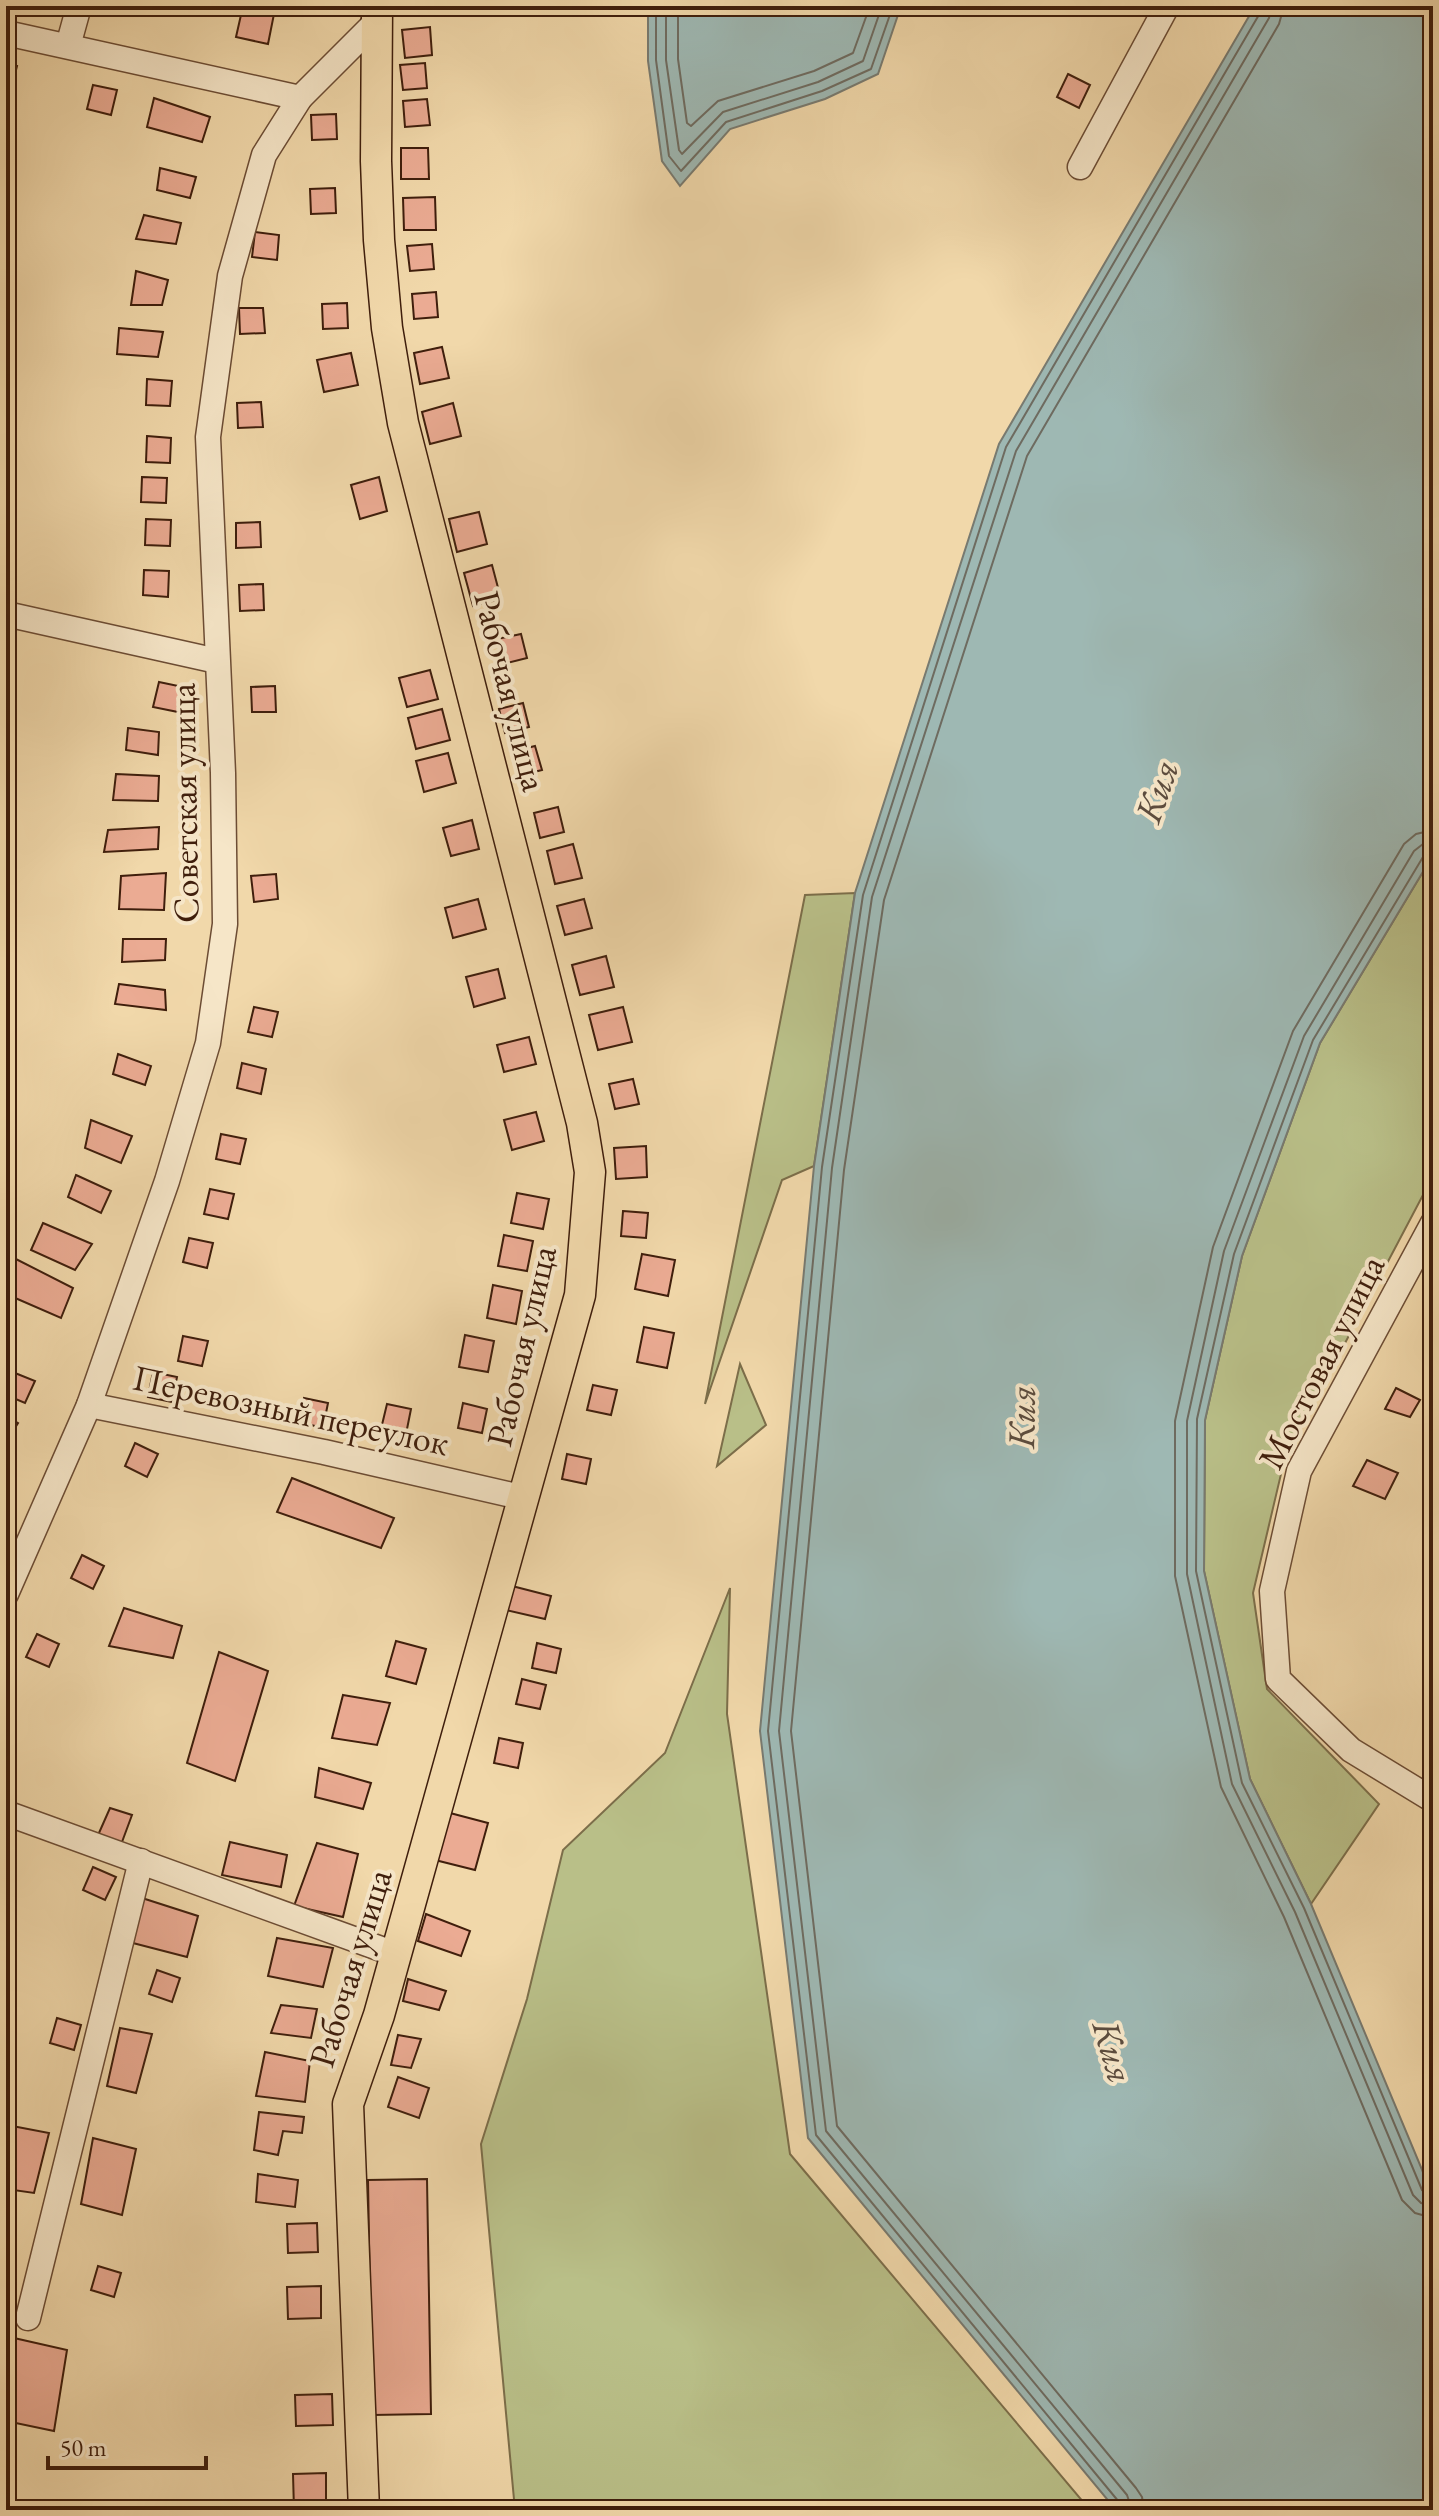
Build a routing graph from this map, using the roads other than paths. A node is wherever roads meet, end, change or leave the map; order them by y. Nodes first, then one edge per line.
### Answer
1 (79, 6) edge
2 (1167, 6) edge
3 (376, 14) edge
4 (6, 33) edge
5 (68, 46) junction
6 (300, 98) junction
7 (1080, 167) dead end
8 (6, 614) edge
9 (217, 661) junction
10 (1433, 1223) edge
11 (89, 1405) junction
12 (525, 1498) junction
13 (8, 1587) edge
14 (1433, 1800) edge
15 (6, 1813) edge
16 (141, 1861) junction
17 (395, 1954) junction
18 (28, 2318) dead end
19 (364, 2510) edge

1 - 5 street
2 - 7 street
3 - 6 street, Советская улица
3 - 12 main road, Рабочая улица
4 - 5 street
5 - 6 street
6 - 9 street, Советская улица
8 - 9 street
9 - 11 street, Советская улица
10 - 14 street, Мостовая улица
11 - 12 street, Перевозный переулок
11 - 13 street, Советская улица
12 - 17 main road, Рабочая улица
15 - 16 street
16 - 17 street
16 - 18 street
17 - 19 main road, Рабочая улица

